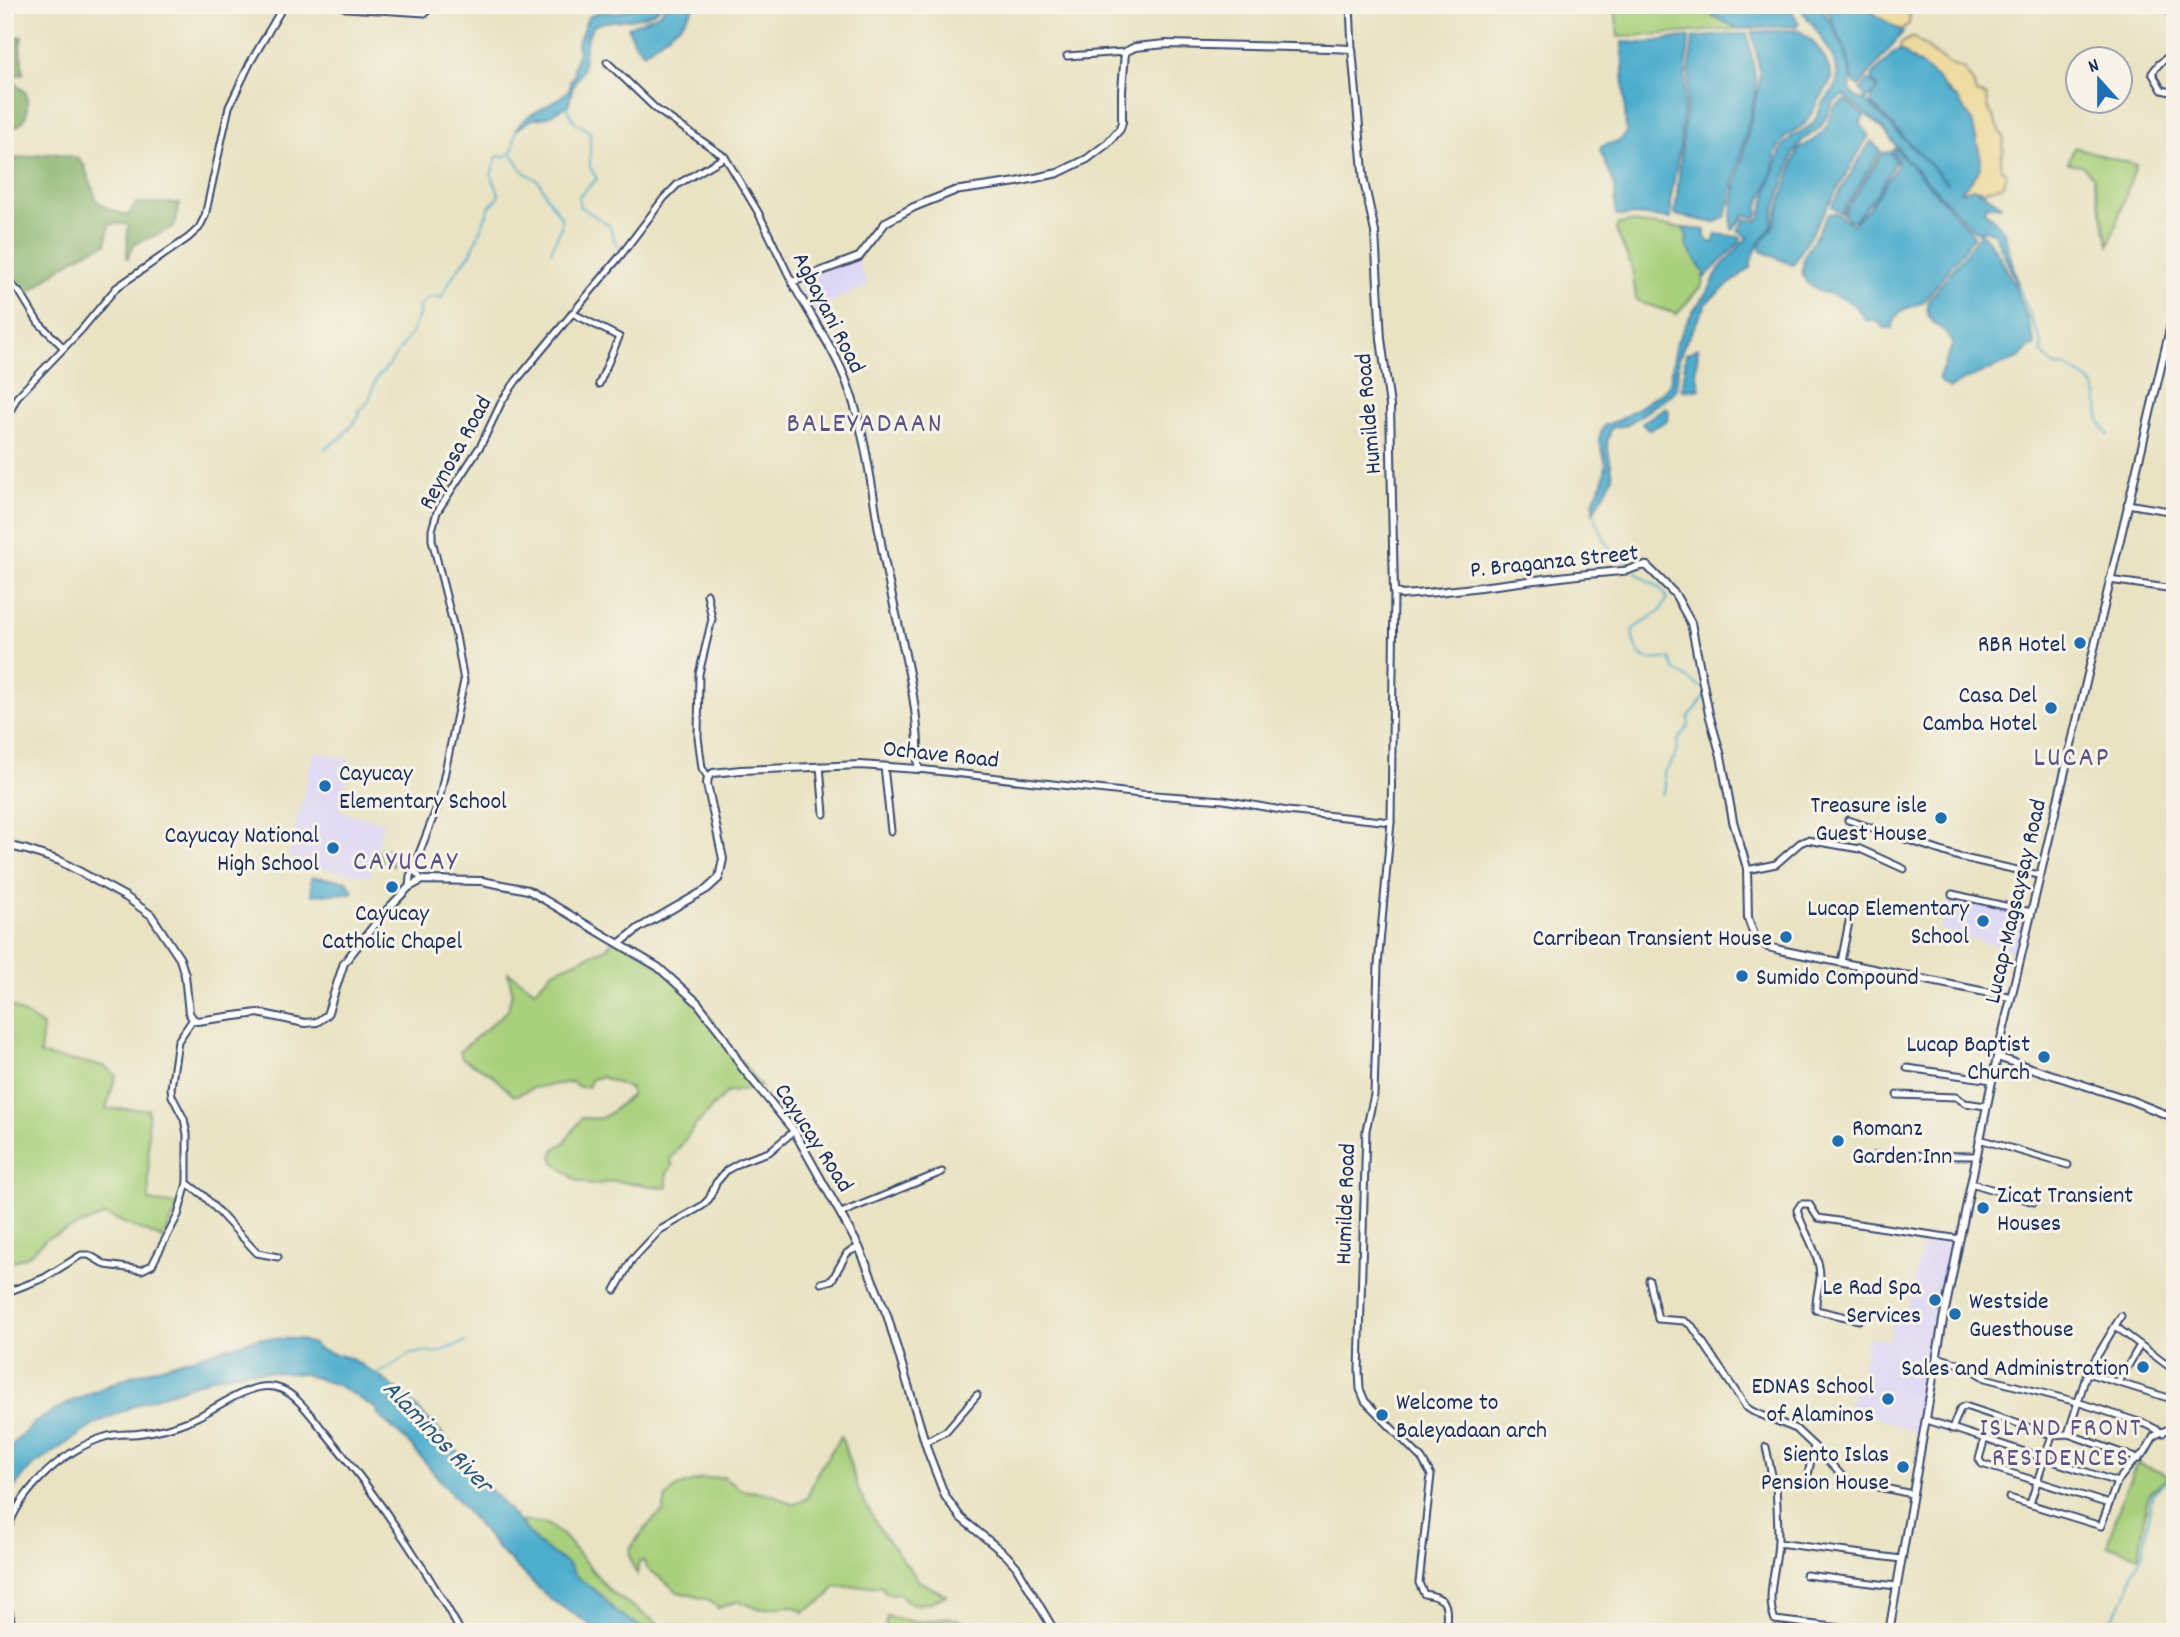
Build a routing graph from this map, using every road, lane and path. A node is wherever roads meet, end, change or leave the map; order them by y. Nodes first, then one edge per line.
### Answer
1 (284, 5) edge
2 (339, 5) edge
3 (1350, 5) edge
4 (2163, 5) edge
5 (426, 13) dead end
6 (2175, 17) edge
7 (1352, 49) junction
8 (2175, 51) edge
9 (1125, 52) junction
10 (1067, 57) dead end
11 (607, 62) dead end
12 (2175, 93) edge
13 (725, 157) junction
14 (5, 279) edge
15 (792, 282) junction
16 (2175, 309) edge
17 (572, 313) junction
18 (64, 348) junction
19 (599, 384) dead end
20 (5, 428) edge
21 (2127, 504) junction
22 (2175, 512) edge
23 (2109, 580) junction
24 (2175, 589) edge
25 (1394, 592) junction
26 (707, 594) dead end
27 (820, 766) junction
28 (884, 766) junction
29 (918, 769) junction
30 (708, 777) junction
31 (824, 814) dead end
32 (1848, 820) dead end
33 (1391, 822) junction
34 (891, 831) dead end
35 (5, 845) edge
36 (413, 869) junction
37 (1905, 869) dead end
38 (1747, 870) junction
39 (2039, 875) junction
40 (422, 880) junction
41 (409, 887) junction
42 (1952, 894) dead end
43 (1852, 907) dead end
44 (2031, 912) junction
45 (620, 943) junction
46 (1841, 962) junction
47 (2010, 997) junction
48 (193, 1019) junction
49 (1997, 1057) junction
50 (1907, 1068) dead end
51 (1992, 1080) junction
52 (1898, 1095) dead end
53 (1986, 1106) junction
54 (2175, 1118) edge
55 (794, 1131) junction
56 (1979, 1139) junction
57 (1876, 1154) dead end
58 (1976, 1156) junction
59 (2068, 1165) dead end
60 (942, 1172) dead end
61 (187, 1183) junction
62 (1971, 1183) junction
63 (2034, 1202) dead end
64 (841, 1213) junction
65 (1960, 1238) junction
66 (859, 1247) junction
67 (278, 1256) dead end
68 (1649, 1280) dead end
69 (821, 1283) dead end
70 (615, 1290) dead end
71 (5, 1293) edge
72 (2121, 1316) dead end
73 (1859, 1320) dead end
74 (2115, 1326) junction
75 (2140, 1345) junction
76 (1937, 1357) junction
77 (2175, 1371) edge
78 (2087, 1373) junction
79 (2119, 1382) junction
80 (977, 1395) dead end
81 (2175, 1400) edge
82 (2077, 1402) junction
83 (1927, 1420) junction
84 (2175, 1420) edge
85 (1952, 1429) junction
86 (2163, 1433) junction
87 (2068, 1434) junction
88 (2052, 1435) junction
89 (1985, 1438) junction
90 (925, 1442) junction
91 (1814, 1446) junction
92 (1766, 1447) dead end
93 (2045, 1457) junction
94 (2139, 1459) junction
95 (2036, 1481) junction
96 (2117, 1482) junction
97 (1777, 1484) junction
98 (1912, 1494) junction
99 (2009, 1497) dead end
100 (2030, 1504) junction
101 (2109, 1504) junction
102 (1778, 1543) junction
103 (5, 1545) edge
104 (1901, 1559) junction
105 (1806, 1575) dead end
106 (1896, 1586) junction
107 (5, 1588) edge
108 (13, 1632) edge
109 (461, 1632) edge
110 (1055, 1632) edge
111 (1446, 1632) edge
112 (1875, 1632) edge
113 (1889, 1632) edge

1 - 18 street
2 - 5 street
3 - 7 street, Humilde Road
4 - 6 street
7 - 9 street
7 - 25 street, Humilde Road
8 - 12 street
9 - 10 street
9 - 15 street
11 - 13 street, Agbayani Road
13 - 15 street, Agbayani Road
13 - 17 street, Reynosa Road
14 - 18 street
15 - 29 street, Agbayani Road
16 - 21 street, Lucap-Magsaysay Road
17 - 19 street
17 - 36 street, Reynosa Road
18 - 20 street
21 - 22 street
21 - 23 street, Lucap-Magsaysay Road
23 - 24 street
23 - 39 street, Lucap-Magsaysay Road
25 - 33 street, Humilde Road
25 - 38 street, P. Braganza Street
26 - 30 street
27 - 28 street, Ochave Road
27 - 30 street, Ochave Road
27 - 31 street
28 - 29 street, Ochave Road
28 - 34 street
29 - 33 street, Ochave Road
30 - 45 street
32 - 39 street
33 - 111 street, Humilde Road
35 - 48 street
36 - 40 street
36 - 41 street, Reynosa Road
37 - 38 street
38 - 46 street
39 - 44 street, Lucap-Magsaysay Road
40 - 41 street, Cayucay Road
40 - 45 street, Cayucay Road
41 - 48 street, Cayucay Road
42 - 44 street
43 - 46 street
44 - 47 street, Lucap-Magsaysay Road
45 - 55 street, Cayucay Road
46 - 47 street
47 - 49 street, Lucap-Magsaysay Road
48 - 61 street
49 - 51 street, Lucap-Magsaysay Road
49 - 54 street
50 - 51 street
51 - 53 street, Lucap-Magsaysay Road
52 - 53 street
53 - 56 street, Lucap-Magsaysay Road
55 - 64 street, Cayucay Road
55 - 70 street
56 - 58 street, Lucap-Magsaysay Road
56 - 59 street
57 - 58 street
58 - 62 street, Lucap-Magsaysay Road
60 - 64 street
61 - 67 street
61 - 71 street
62 - 63 street
62 - 65 street, Lucap-Magsaysay Road
64 - 66 street, Cayucay Road
65 - 73 street
65 - 76 street, Lucap-Magsaysay Road
66 - 69 street
66 - 90 street, Cayucay Road
68 - 91 street
72 - 74 street
74 - 75 street
74 - 78 street
75 - 77 street
75 - 79 street
76 - 82 street
76 - 83 street, Lucap-Magsaysay Road
78 - 79 street
78 - 82 street
79 - 81 street
80 - 90 street
82 - 86 street
82 - 87 street
83 - 85 street
83 - 98 street, Lucap-Magsaysay Road
84 - 86 street
85 - 88 street
85 - 89 street
86 - 94 street
87 - 88 street
87 - 94 street
88 - 93 street
89 - 93 street
89 - 95 street
90 - 110 street, Cayucay Road
91 - 97 street
91 - 98 street
92 - 97 street
93 - 95 street
93 - 96 street
94 - 96 street
95 - 100 street
95 - 101 street
96 - 101 street
97 - 102 street
98 - 104 street, Lucap-Magsaysay Road
99 - 100 street
100 - 101 street
102 - 104 street
102 - 112 street
103 - 109 street
104 - 106 street, Lucap-Magsaysay Road
105 - 106 street
106 - 113 street, Lucap-Magsaysay Road
107 - 108 street

